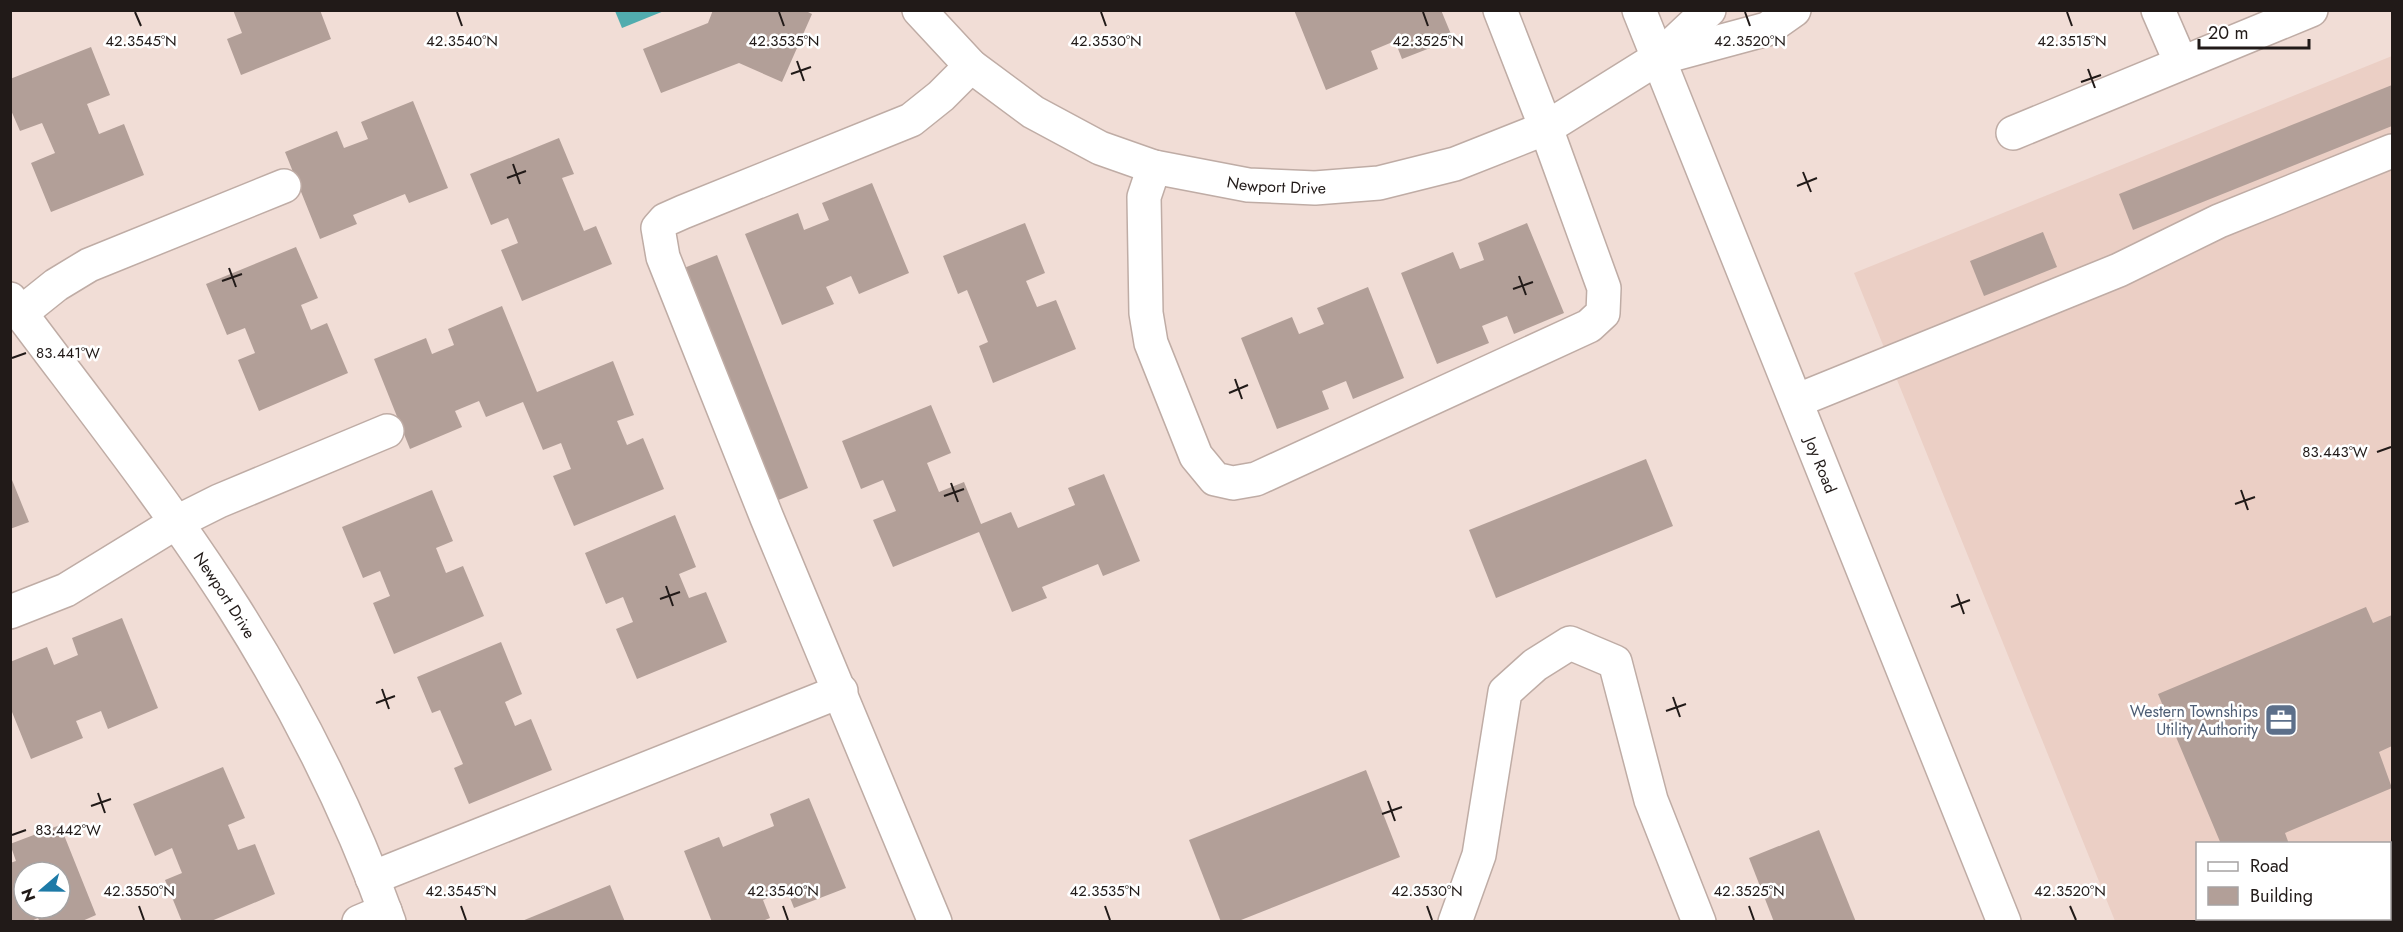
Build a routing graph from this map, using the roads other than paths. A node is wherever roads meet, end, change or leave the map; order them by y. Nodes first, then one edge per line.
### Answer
1 (919, 10) edge
2 (1500, 10) edge
3 (1639, 10) edge
4 (1709, 10) edge
5 (1794, 10) edge
6 (2158, 10) edge
7 (2311, 10) edge
8 (1658, 58) junction
9 (2181, 63) junction
10 (971, 66) junction
11 (1546, 128) junction
12 (2013, 133) dead end
13 (2392, 151) edge
14 (1154, 167) junction
15 (284, 186) dead end
16 (16, 306) edge
17 (1796, 401) junction
18 (387, 431) dead end
19 (177, 522) junction
20 (10, 612) edge
21 (841, 691) junction
22 (372, 878) junction
23 (378, 918) edge
24 (935, 921) edge
25 (1455, 921) edge
26 (1699, 921) edge
27 (2004, 921) edge

1 - 10 street, Newport Drive
2 - 11 street
3 - 8 street, Joy Road
4 - 8 street
5 - 8 street
6 - 9 street
7 - 9 street
8 - 11 street, Newport Drive
8 - 17 street, Joy Road
9 - 12 street
10 - 14 street, Newport Drive
10 - 21 street
11 - 14 street, Newport Drive
11 - 14 street
13 - 17 street
15 - 16 street
16 - 19 street, Newport Drive
17 - 27 street, Joy Road
18 - 19 street
19 - 20 street
19 - 22 street, Newport Drive
21 - 22 street
21 - 24 street
22 - 23 street, Newport Drive
25 - 26 street

